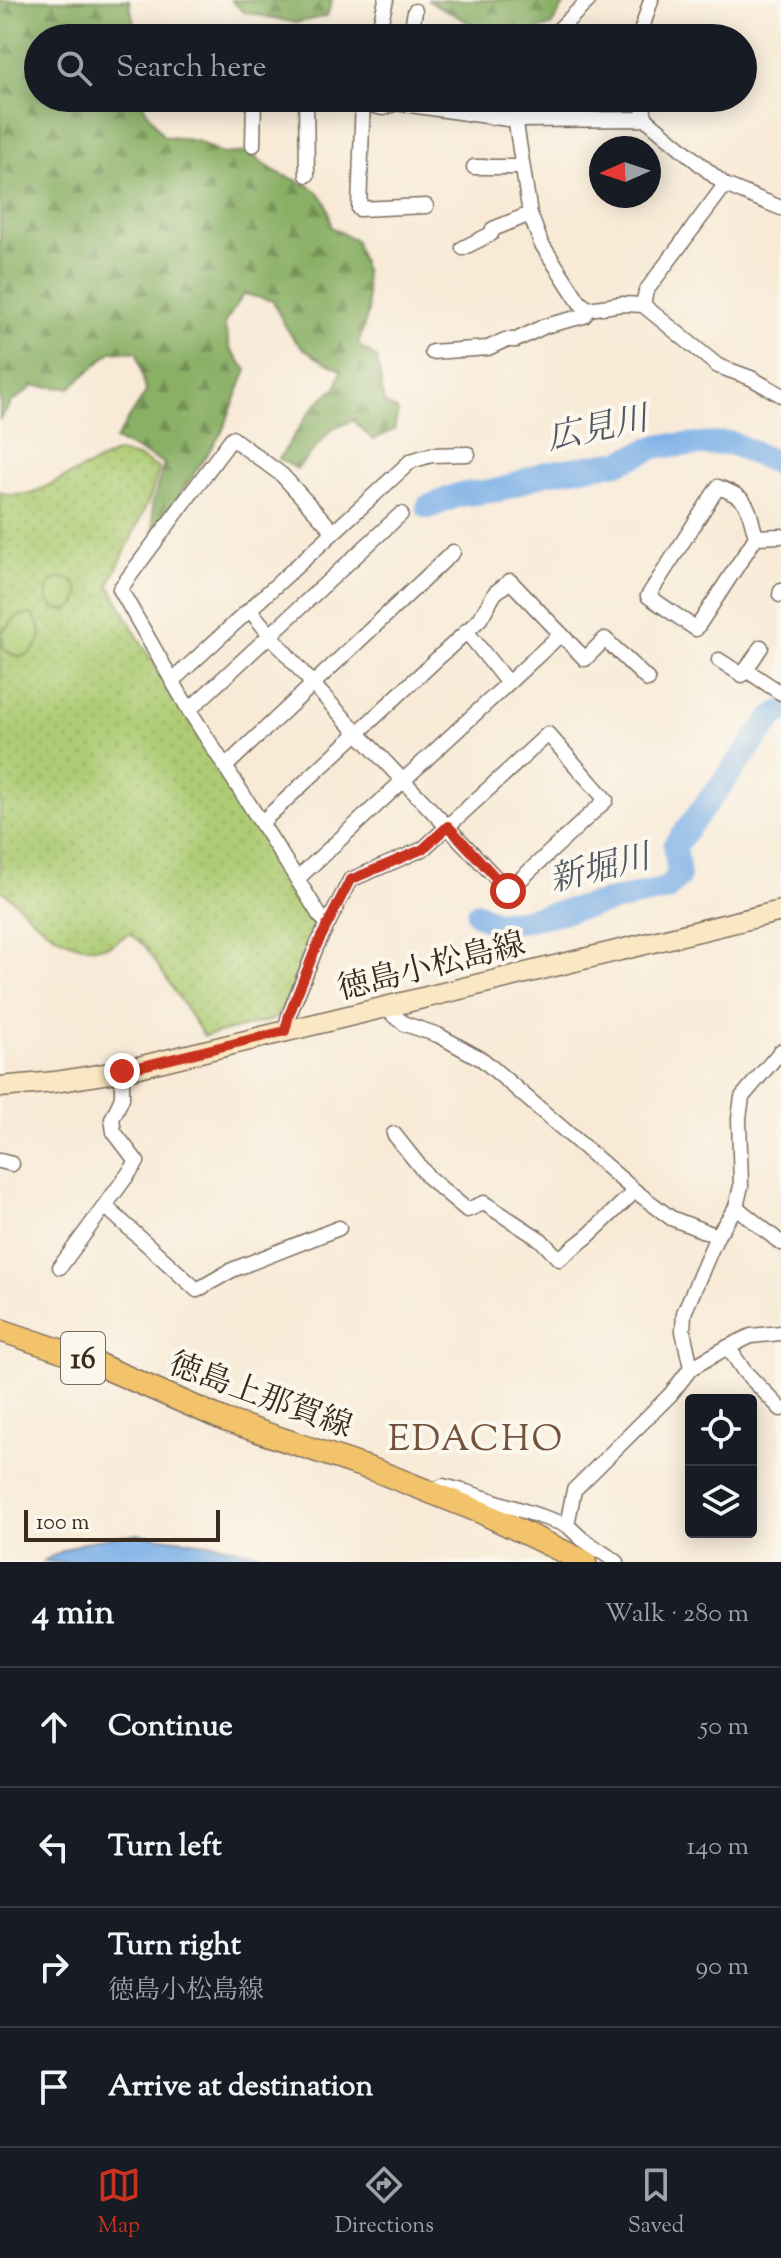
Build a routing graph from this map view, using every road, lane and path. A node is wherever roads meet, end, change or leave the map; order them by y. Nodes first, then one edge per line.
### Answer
1 (386, 0) edge
2 (589, 0) edge
3 (651, 0) edge
4 (415, 11) dead end
5 (380, 24) edge
6 (413, 24) edge
7 (564, 24) edge
8 (643, 24) edge
9 (254, 112) edge
10 (306, 112) edge
11 (362, 112) edge
12 (468, 112) edge
13 (514, 112) edge
14 (644, 112) edge
15 (646, 119) junction
16 (515, 120) junction
17 (253, 145) dead end
18 (474, 167) dead end
19 (521, 167) junction
20 (307, 175) dead end
21 (725, 185) junction
22 (426, 206) dead end
23 (781, 208) edge
24 (530, 214) junction
25 (463, 248) dead end
26 (643, 305) junction
27 (589, 309) junction
28 (432, 352) dead end
29 (781, 395) edge
30 (468, 454) dead end
31 (401, 514) dead end
32 (333, 531) junction
33 (781, 536) edge
34 (756, 537) junction
35 (453, 552) dead end
36 (250, 610) junction
37 (466, 631) junction
38 (561, 634) junction
39 (270, 635) junction
40 (761, 647) dead end
41 (719, 660) dead end
42 (746, 670) junction
43 (648, 680) dead end
44 (172, 681) junction
45 (507, 682) junction
46 (314, 684) junction
47 (781, 693) edge
48 (189, 710) junction
49 (358, 731) junction
50 (226, 766) junction
51 (404, 779) junction
52 (262, 822) junction
53 (448, 826) junction
54 (297, 879) junction
55 (781, 911) edge
56 (328, 923) junction
57 (389, 1006) junction
58 (285, 1031) junction
59 (781, 1051) edge
60 (122, 1071) junction
61 (0, 1087) edge
62 (394, 1134) dead end
63 (635, 1191) junction
64 (105, 1206) junction
65 (736, 1207) junction
66 (339, 1228) dead end
67 (717, 1236) junction
68 (781, 1243) edge
69 (60, 1267) dead end
70 (0, 1330) edge
71 (781, 1333) edge
72 (728, 1347) junction
73 (691, 1368) junction
74 (781, 1409) edge
75 (431, 1492) junction
76 (567, 1525) junction
77 (585, 1562) edge
78 (617, 1562) edge

1 - 5 street
2 - 7 street
3 - 8 street
4 - 6 street
9 - 17 street
10 - 20 street
11 - 22 street
12 - 16 street
13 - 16 street
14 - 15 street
15 - 16 street
15 - 21 street
16 - 19 street
18 - 19 street
19 - 24 street
21 - 23 street
21 - 26 street
24 - 25 street
24 - 27 street
26 - 27 street
26 - 29 street
27 - 28 street
30 - 32 street
31 - 39 street
32 - 36 street
32 - 44 street
33 - 34 street
34 - 34 street
35 - 46 street
36 - 39 street
36 - 44 street
37 - 38 street
37 - 45 street
37 - 49 street
38 - 43 street
38 - 45 street
39 - 46 street
39 - 48 street
40 - 42 street
41 - 42 street
42 - 47 street
44 - 48 street
45 - 51 street
46 - 49 street
46 - 50 street
48 - 50 street
49 - 51 street
49 - 52 street
50 - 52 street
51 - 53 street
51 - 54 street
52 - 54 street
53 - 53 street
53 - 56 street
54 - 56 street
55 - 57 main road, 徳島小松島線
56 - 58 street
57 - 58 main road, 徳島小松島線
57 - 63 street
58 - 60 main road, 徳島小松島線
59 - 65 street
60 - 61 main road, 徳島小松島線
60 - 64 street
62 - 63 street
63 - 67 street
64 - 66 street
64 - 69 street
65 - 67 street
65 - 68 street
67 - 73 street
70 - 75 main road, 徳島上那賀線 / 16
71 - 72 street
72 - 73 street
72 - 74 street
73 - 76 street
75 - 76 street
75 - 77 main road, 徳島上那賀線 / 16
76 - 78 street

